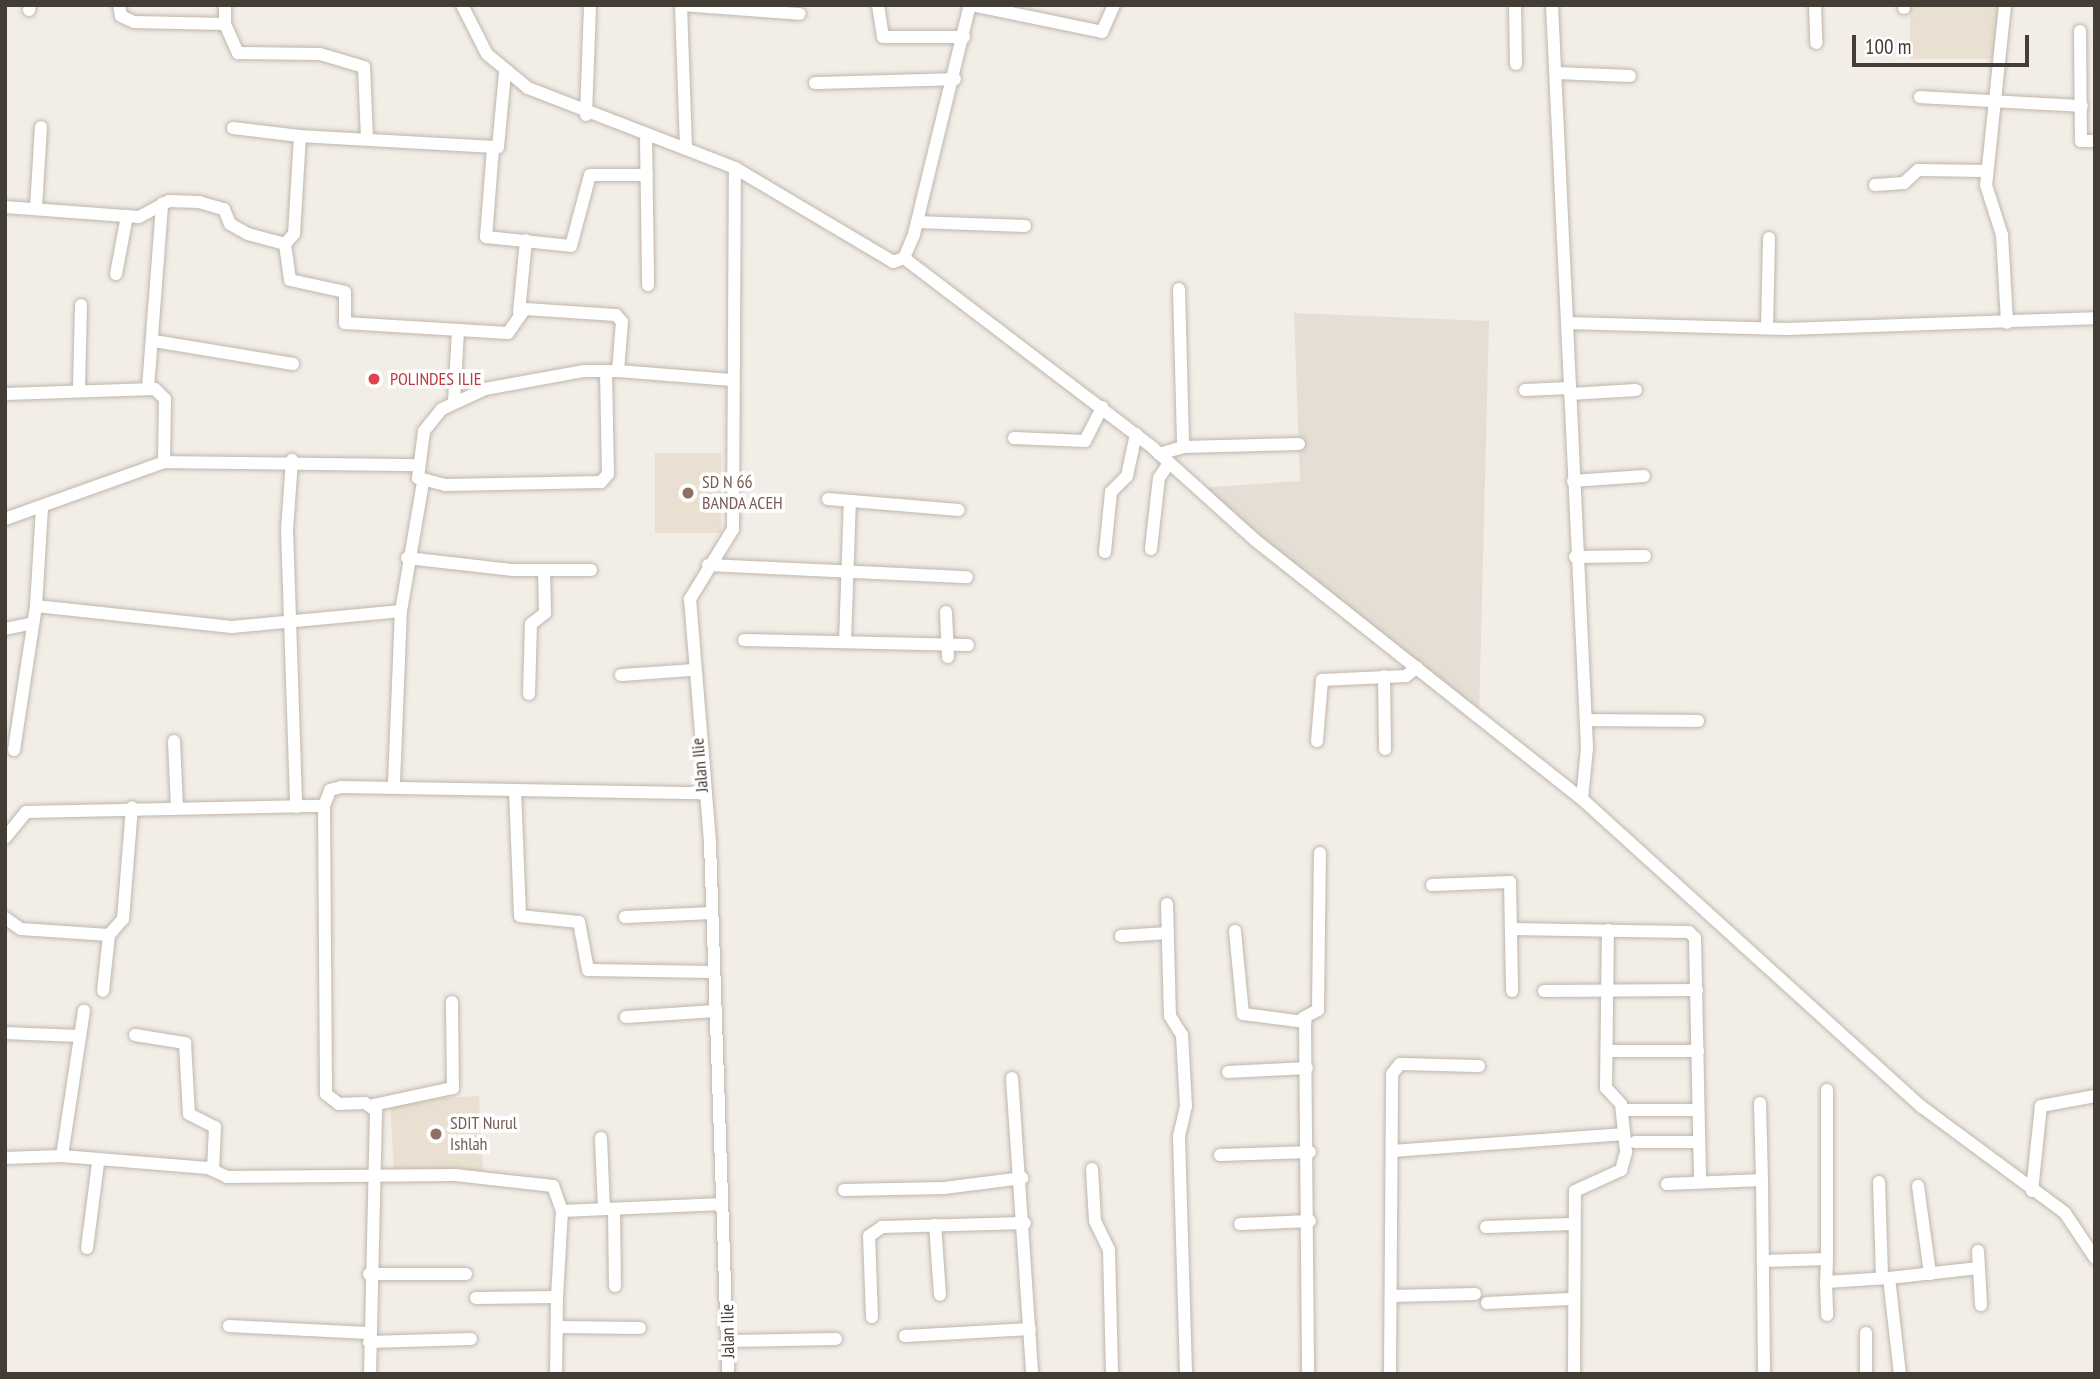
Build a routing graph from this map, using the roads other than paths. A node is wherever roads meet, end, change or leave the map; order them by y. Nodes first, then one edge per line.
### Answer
1 (119, 5) edge
2 (225, 5) edge
3 (462, 5) edge
4 (590, 5) edge
5 (878, 5) edge
6 (971, 5) edge
7 (1114, 5) edge
8 (1515, 5) edge
9 (1552, 5) edge
10 (1815, 5) edge
11 (2006, 5) edge
12 (800, 14) dead end
13 (225, 24) junction
14 (2080, 31) dead end
15 (964, 37) junction
16 (1816, 43) dead end
17 (1516, 64) dead end
18 (505, 73) junction
19 (1557, 73) junction
20 (2089, 73) edge
21 (1630, 76) dead end
22 (955, 79) junction
23 (815, 83) dead end
24 (1920, 97) dead end
25 (1993, 100) junction
26 (2082, 106) junction
27 (586, 115) junction
28 (41, 127) dead end
29 (233, 128) dead end
30 (646, 135) junction
31 (300, 136) junction
32 (367, 138) junction
33 (2095, 141) edge
34 (493, 148) junction
35 (686, 148) junction
36 (735, 168) junction
37 (1986, 171) junction
38 (647, 175) junction
39 (1875, 185) dead end
40 (162, 204) junction
41 (5, 207) edge
42 (36, 208) junction
43 (127, 216) junction
44 (917, 222) junction
45 (1025, 226) dead end
46 (1769, 238) dead end
47 (526, 240) junction
48 (285, 244) junction
49 (904, 258) junction
50 (116, 274) dead end
51 (648, 285) dead end
52 (1179, 289) dead end
53 (81, 305) dead end
54 (519, 312) junction
55 (2095, 318) edge
56 (1567, 323) junction
57 (2007, 323) junction
58 (1768, 328) junction
59 (458, 330) junction
60 (154, 341) junction
61 (293, 364) dead end
62 (612, 371) junction
63 (732, 380) junction
64 (79, 387) junction
65 (148, 388) junction
66 (1525, 390) dead end
67 (1636, 390) dead end
68 (1569, 391) junction
69 (5, 394) edge
70 (454, 402) junction
71 (1101, 407) junction
72 (1136, 434) junction
73 (1014, 438) dead end
74 (1299, 444) dead end
75 (1183, 447) junction
76 (1164, 458) junction
77 (292, 460) junction
78 (164, 462) junction
79 (415, 465) junction
80 (1644, 476) dead end
81 (1573, 481) junction
82 (423, 482) junction
83 (828, 499) dead end
84 (849, 501) junction
85 (42, 507) junction
86 (959, 510) dead end
87 (5, 519) edge
88 (1151, 549) dead end
89 (1105, 552) dead end
90 (1645, 556) dead end
91 (1575, 557) junction
92 (407, 558) junction
93 (708, 565) junction
94 (845, 569) junction
95 (544, 570) junction
96 (591, 570) dead end
97 (967, 577) dead end
98 (36, 606) junction
99 (401, 611) junction
100 (946, 612) dead end
101 (289, 620) junction
102 (29, 624) junction
103 (5, 629) edge
104 (744, 640) dead end
105 (845, 642) junction
106 (968, 645) dead end
107 (947, 651) junction
108 (1417, 667) junction
109 (692, 670) junction
110 (621, 675) dead end
111 (1384, 676) junction
112 (529, 694) dead end
113 (1586, 720) junction
114 (1698, 721) dead end
115 (174, 741) dead end
116 (1317, 741) dead end
117 (1385, 749) dead end
118 (14, 750) dead end
119 (394, 783) junction
120 (515, 790) junction
121 (701, 793) junction
122 (1582, 799) junction
123 (324, 806) junction
124 (132, 807) junction
125 (177, 807) junction
126 (296, 807) junction
127 (5, 838) edge
128 (1320, 853) dead end
129 (1432, 885) dead end
130 (1167, 904) dead end
131 (712, 913) junction
132 (5, 918) edge
133 (625, 918) dead end
134 (1512, 929) junction
135 (1608, 930) junction
136 (1235, 931) dead end
137 (1168, 933) junction
138 (109, 935) junction
139 (1121, 936) dead end
140 (713, 972) junction
141 (1607, 990) junction
142 (1697, 990) junction
143 (103, 991) dead end
144 (1512, 991) dead end
145 (1544, 991) dead end
146 (452, 1002) dead end
147 (84, 1011) dead end
148 (715, 1011) junction
149 (626, 1017) dead end
150 (1303, 1018) junction
151 (5, 1033) edge
152 (135, 1035) dead end
153 (79, 1036) junction
154 (1698, 1051) junction
155 (1607, 1052) junction
156 (1479, 1066) dead end
157 (1307, 1068) junction
158 (1228, 1072) dead end
159 (1012, 1078) dead end
160 (1827, 1090) dead end
161 (2095, 1096) edge
162 (1760, 1103) dead end
163 (373, 1105) junction
164 (1622, 1110) junction
165 (1698, 1110) junction
166 (601, 1138) dead end
167 (1629, 1138) junction
168 (1699, 1142) junction
169 (1392, 1151) junction
170 (1310, 1152) junction
171 (1220, 1155) dead end
172 (62, 1156) junction
173 (5, 1158) edge
174 (98, 1163) junction
175 (1092, 1169) dead end
176 (213, 1170) junction
177 (376, 1175) junction
178 (1022, 1178) junction
179 (1762, 1180) junction
180 (1700, 1181) junction
181 (1880, 1182) dead end
182 (1667, 1184) dead end
183 (1918, 1186) dead end
184 (844, 1190) dead end
185 (2032, 1191) junction
186 (722, 1204) junction
187 (609, 1209) junction
188 (562, 1211) junction
189 (1310, 1221) junction
190 (1025, 1223) junction
191 (1240, 1224) dead end
192 (1572, 1224) junction
193 (935, 1225) junction
194 (1486, 1227) dead end
195 (87, 1248) dead end
196 (1978, 1251) dead end
197 (2095, 1258) edge
198 (1827, 1259) junction
199 (1764, 1261) junction
200 (1978, 1268) junction
201 (369, 1273) junction
202 (1930, 1273) junction
203 (466, 1274) dead end
204 (1886, 1278) junction
205 (1826, 1282) junction
206 (615, 1286) dead end
207 (1475, 1294) dead end
208 (940, 1295) dead end
209 (1391, 1296) junction
210 (557, 1297) junction
211 (476, 1298) dead end
212 (1570, 1299) junction
213 (1487, 1303) dead end
214 (1981, 1305) dead end
215 (1827, 1315) dead end
216 (872, 1317) dead end
217 (229, 1326) dead end
218 (558, 1327) junction
219 (640, 1328) dead end
220 (1030, 1329) junction
221 (1866, 1333) dead end
222 (905, 1336) dead end
223 (369, 1337) junction
224 (471, 1339) dead end
225 (836, 1339) dead end
226 (729, 1340) junction
227 (370, 1374) edge
228 (556, 1374) edge
229 (728, 1374) edge
230 (1032, 1374) edge
231 (1112, 1374) edge
232 (1186, 1374) edge
233 (1308, 1374) edge
234 (1390, 1374) edge
235 (1574, 1374) edge
236 (1765, 1374) edge
237 (1866, 1374) edge
238 (1900, 1374) edge

1 - 13 street
2 - 13 street
3 - 18 street
4 - 27 street
5 - 15 street
6 - 7 street
6 - 15 street
8 - 17 street
9 - 19 street
10 - 16 street
11 - 25 street
12 - 35 street
13 - 32 street
14 - 20 street
15 - 22 street
18 - 27 street
18 - 34 street
19 - 21 street
19 - 56 street
20 - 26 street
22 - 23 street
22 - 44 street
24 - 25 street
25 - 26 street
25 - 37 street
26 - 33 street
27 - 30 street
28 - 42 street
29 - 31 street
30 - 35 street
30 - 38 street
31 - 32 street
31 - 48 street
32 - 34 street
34 - 47 street
35 - 36 street
36 - 49 street
36 - 63 street, Jalan Ilie
37 - 39 street
37 - 57 street
38 - 47 street
38 - 51 street
40 - 43 street
40 - 48 street
40 - 60 street
41 - 42 street
42 - 43 street
43 - 50 street
44 - 45 street
44 - 49 street
46 - 58 street
47 - 54 street
48 - 59 street
49 - 71 street
52 - 75 street
53 - 64 street
54 - 59 street
54 - 62 street
55 - 57 street
56 - 58 street
56 - 68 street
57 - 58 street
59 - 70 street
60 - 61 street
60 - 65 street
62 - 63 street
62 - 70 street
62 - 82 street
63 - 93 street, Jalan Ilie
64 - 65 street
64 - 69 street
65 - 78 street
66 - 68 street
67 - 68 street
68 - 81 street
70 - 79 street
71 - 72 street
71 - 73 street
72 - 76 street
72 - 89 street
74 - 75 street
75 - 76 street
76 - 88 street
76 - 108 street
77 - 78 street
77 - 79 street
77 - 101 street
78 - 85 street
79 - 82 street
80 - 81 street
81 - 91 street
82 - 92 street
83 - 84 street
84 - 86 street
84 - 94 street
85 - 87 street
85 - 98 street
90 - 91 street
91 - 113 street
92 - 95 street
92 - 99 street
93 - 94 street
93 - 109 street, Jalan Ilie
94 - 97 street
94 - 105 street
95 - 96 street
95 - 112 street
98 - 101 street
98 - 102 street
99 - 101 street
99 - 119 street
100 - 107 street
101 - 126 street
102 - 103 street
102 - 118 street
104 - 105 street
105 - 107 street
106 - 107 street
108 - 111 street
108 - 122 street
109 - 110 street
109 - 121 street, Jalan Ilie
111 - 116 street
111 - 117 street
113 - 114 street
113 - 122 street
115 - 125 street
119 - 120 street
119 - 123 street
120 - 121 street
120 - 140 street
121 - 131 street, Jalan Ilie
122 - 185 street
123 - 126 street
123 - 163 street
124 - 125 street
124 - 127 street
124 - 138 street
125 - 126 street
128 - 150 street
129 - 134 street
130 - 137 street
131 - 133 street
131 - 140 street, Jalan Ilie
132 - 138 street
134 - 135 street
134 - 144 street
135 - 141 street
135 - 142 street
136 - 150 street
137 - 139 street
137 - 232 street
138 - 143 street
140 - 148 street, Jalan Ilie
141 - 142 street
141 - 145 street
141 - 155 street
142 - 154 street
146 - 163 street
147 - 153 street
148 - 149 street
148 - 186 street, Jalan Ilie
150 - 157 street
151 - 153 street
152 - 176 street
153 - 172 street
154 - 155 street
154 - 165 street
155 - 164 street
156 - 169 street
157 - 158 street
157 - 170 street
159 - 178 street
160 - 198 street
161 - 185 street
162 - 179 street
163 - 177 street
164 - 165 street
164 - 167 street
165 - 168 street
166 - 187 street
167 - 168 street
167 - 169 street
167 - 192 street
168 - 180 street
169 - 209 street
170 - 171 street
170 - 189 street
172 - 173 street
172 - 174 street
174 - 176 street
174 - 195 street
175 - 231 street
176 - 177 street
177 - 188 street
177 - 201 street
178 - 184 street
178 - 190 street
179 - 180 street
179 - 199 street
180 - 182 street
181 - 204 street
183 - 202 street
185 - 197 street
186 - 187 street
186 - 226 street, Jalan Ilie
187 - 188 street
187 - 206 street
188 - 210 street
189 - 191 street
189 - 233 street
190 - 193 street
190 - 220 street
192 - 194 street
192 - 212 street
193 - 208 street
193 - 216 street
196 - 200 street
198 - 199 street
198 - 205 street
199 - 236 street
200 - 202 street
200 - 214 street
201 - 203 street
201 - 223 street
202 - 204 street
204 - 205 street
204 - 238 street
205 - 215 street
207 - 209 street
209 - 234 street
210 - 211 street
210 - 218 street
212 - 213 street
212 - 235 street
217 - 223 street
218 - 219 street
218 - 228 street
220 - 222 street
220 - 230 street
221 - 237 street
223 - 224 street
223 - 227 street
225 - 226 street
226 - 229 street, Jalan Ilie

